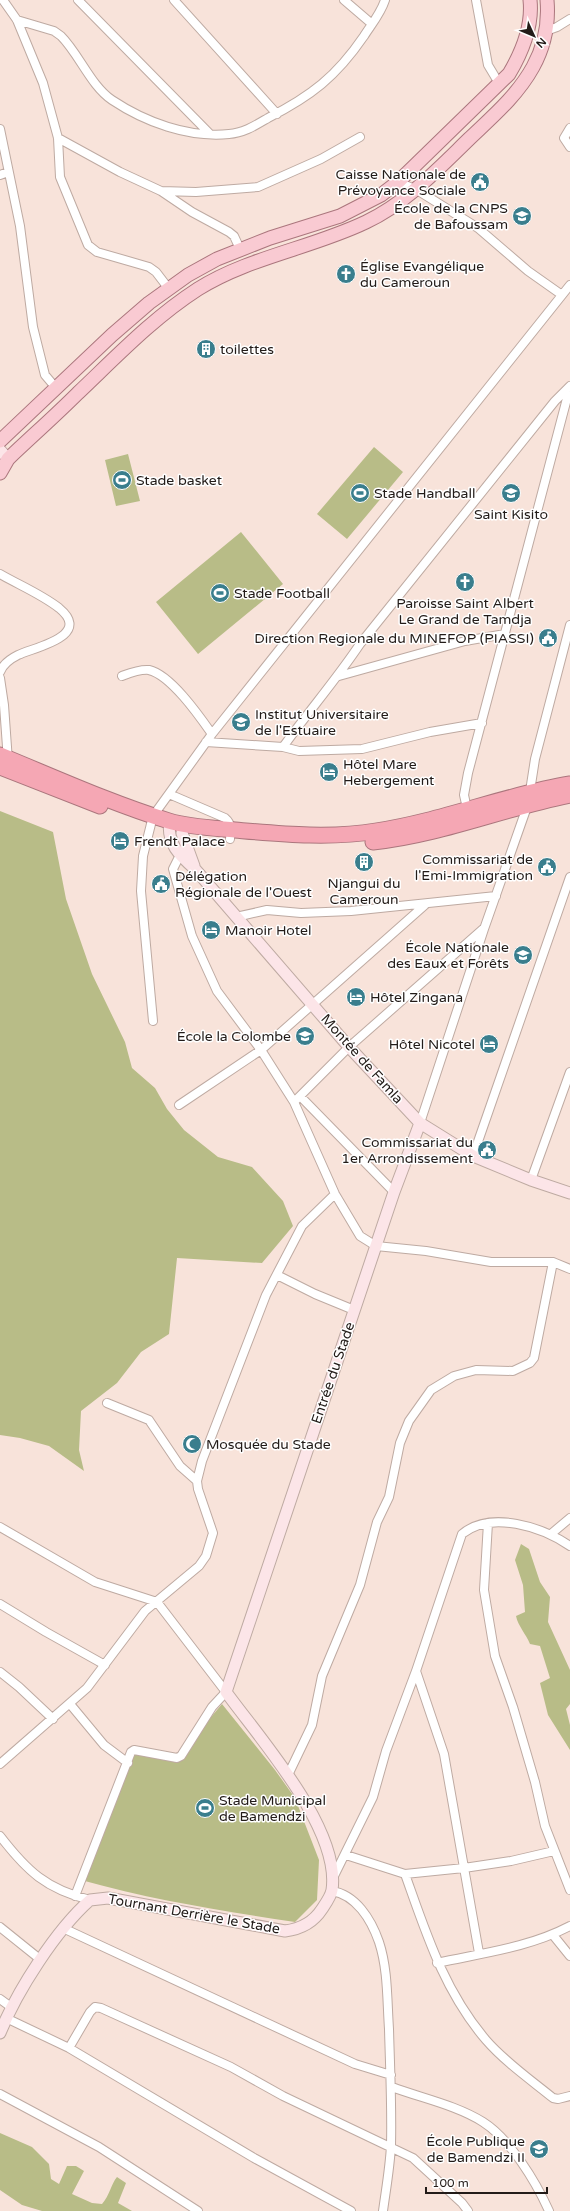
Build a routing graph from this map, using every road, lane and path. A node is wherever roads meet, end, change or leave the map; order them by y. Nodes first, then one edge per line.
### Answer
1 (4, 0) edge
2 (78, 0) edge
3 (174, 0) edge
4 (344, 0) edge
5 (385, 0) edge
6 (476, 0) edge
7 (530, 0) edge
8 (547, 0) edge
9 (570, 19) edge
10 (17, 20) junction
11 (372, 24) junction
12 (546, 30) junction
13 (500, 85) junction
14 (277, 114) junction
15 (570, 128) edge
16 (0, 129) edge
17 (209, 133) junction
18 (360, 137) dead end
19 (58, 138) junction
20 (570, 147) edge
21 (4, 174) edge
22 (398, 182) junction
23 (416, 190) junction
24 (161, 191) junction
25 (240, 249) junction
26 (570, 285) edge
27 (169, 289) junction
28 (562, 295) junction
29 (570, 387) edge
30 (56, 388) junction
31 (0, 441) edge
32 (4, 454) edge
33 (0, 473) edge
34 (0, 574) edge
35 (570, 625) edge
36 (505, 634) junction
37 (0, 672) edge
38 (122, 676) dead end
39 (339, 676) junction
40 (0, 678) edge
41 (482, 723) junction
42 (212, 734) junction
43 (206, 742) junction
44 (283, 747) junction
45 (4, 762) edge
46 (570, 784) edge
47 (168, 794) junction
48 (570, 795) edge
49 (529, 798) junction
50 (468, 815) junction
51 (151, 820) junction
52 (176, 827) junction
53 (231, 834) junction
54 (185, 856) junction
55 (570, 877) edge
56 (496, 896) junction
57 (426, 904) junction
58 (236, 917) junction
59 (484, 928) junction
60 (312, 1004) junction
61 (153, 1021) dead end
62 (349, 1047) junction
63 (261, 1050) junction
64 (570, 1072) edge
65 (567, 1091) edge
66 (300, 1096) junction
67 (294, 1102) junction
68 (179, 1105) dead end
69 (420, 1123) junction
70 (473, 1156) junction
71 (530, 1180) junction
72 (394, 1192) junction
73 (570, 1193) edge
74 (335, 1194) junction
75 (376, 1246) junction
76 (553, 1262) junction
77 (570, 1269) edge
78 (277, 1275) junction
79 (354, 1310) junction
80 (107, 1403) dead end
81 (197, 1481) junction
82 (570, 1518) edge
83 (488, 1523) junction
84 (0, 1527) edge
85 (551, 1534) junction
86 (570, 1546) edge
87 (157, 1602) junction
88 (0, 1604) edge
89 (105, 1664) junction
90 (416, 1671) junction
91 (0, 1672) edge
92 (226, 1692) junction
93 (70, 1704) junction
94 (53, 1719) junction
95 (128, 1763) junction
96 (0, 1764) edge
97 (288, 1775) junction
98 (0, 1836) edge
99 (554, 1851) junction
100 (346, 1855) junction
101 (464, 1868) junction
102 (404, 1874) junction
103 (332, 1885) junction
104 (570, 1890) edge
105 (76, 1896) junction
106 (90, 1900) junction
107 (570, 1926) edge
108 (0, 1927) edge
109 (65, 1929) junction
110 (553, 1935) junction
111 (479, 1953) junction
112 (570, 1956) edge
113 (41, 1960) junction
114 (437, 1963) junction
115 (0, 1999) edge
116 (11, 2007) junction
117 (6, 2018) junction
118 (0, 2033) edge
119 (69, 2048) junction
120 (391, 2075) junction
121 (392, 2087) junction
122 (0, 2094) edge
123 (570, 2096) edge
124 (391, 2146) junction
125 (198, 2211) edge
126 (351, 2211) edge
127 (384, 2211) edge
128 (468, 2211) edge
129 (550, 2211) edge

1 - 10 street
2 - 17 street
3 - 14 street
4 - 11 street
5 - 11 street
6 - 13 street
7 - 13 main road
8 - 12 main road
9 - 12 street
10 - 17 street
10 - 19 street
11 - 14 street
12 - 23 main road
13 - 22 main road
14 - 17 street
15 - 20 street
16 - 21 street
18 - 24 street
19 - 24 street
19 - 27 street
21 - 30 street
22 - 23 street
22 - 25 main road
23 - 28 street
23 - 32 main road
24 - 25 street
25 - 27 main road
26 - 28 street
27 - 30 main road
28 - 42 street
29 - 36 street
29 - 39 street
30 - 31 main road
32 - 33 main road
34 - 37 street
35 - 49 street
36 - 39 street
36 - 41 street
38 - 42 street
39 - 44 street
40 - 45 street
41 - 44 street
41 - 50 street
42 - 43 street
43 - 44 street
43 - 47 street
45 - 51 highway
46 - 49 highway
47 - 51 street
47 - 53 street
48 - 49 highway
49 - 50 highway
49 - 56 street
50 - 53 highway
51 - 52 highway
51 - 61 street
52 - 53 highway
52 - 54 street, Montée de Famla
54 - 58 street, Montée de Famla
54 - 63 street
55 - 70 street
56 - 57 street
56 - 59 street
57 - 58 street
57 - 60 street
58 - 60 street, Montée de Famla
59 - 62 street
59 - 69 street
60 - 62 street, Montée de Famla
60 - 63 street
62 - 66 street
62 - 69 street, Montée de Famla
63 - 67 street
63 - 68 street
64 - 65 street
65 - 71 street
66 - 67 street
66 - 72 street
67 - 74 street
69 - 70 street, Montée de Famla
69 - 72 street, Entrée du Stade
70 - 71 street, Montée de Famla
71 - 73 street, Montée de Famla
72 - 75 street, Entrée du Stade
74 - 75 street
74 - 78 street
75 - 76 street
75 - 79 street, Entrée du Stade
76 - 77 street
76 - 97 street
78 - 79 street
78 - 81 street
79 - 92 street, Entrée du Stade
80 - 81 street
81 - 87 street
82 - 85 street
83 - 85 street
83 - 90 street
83 - 99 street
84 - 87 street
85 - 86 street
87 - 89 street
87 - 92 street
88 - 89 street
89 - 93 street
90 - 100 street
90 - 101 street
91 - 94 street
92 - 95 street
92 - 97 street
93 - 94 street
93 - 95 street
94 - 96 street
95 - 105 street
97 - 103 street
98 - 105 street
99 - 101 street
99 - 104 street
100 - 102 street
100 - 103 street
101 - 102 street
101 - 111 street
102 - 114 street
103 - 106 street, Tournant Derrière le Stade
103 - 120 street
105 - 106 street
106 - 109 street, Tournant Derrière le Stade
107 - 110 street
108 - 113 street
109 - 113 street, Tournant Derrière le Stade
109 - 120 street
110 - 111 street
110 - 112 street
111 - 114 street
113 - 116 street, Tournant Derrière le Stade
114 - 123 street
115 - 116 street
116 - 117 street, Tournant Derrière le Stade
117 - 118 street, Tournant Derrière le Stade
117 - 119 street
119 - 124 street
119 - 126 street
120 - 121 street
121 - 124 street
121 - 129 street
122 - 125 street
124 - 127 street
124 - 128 street

